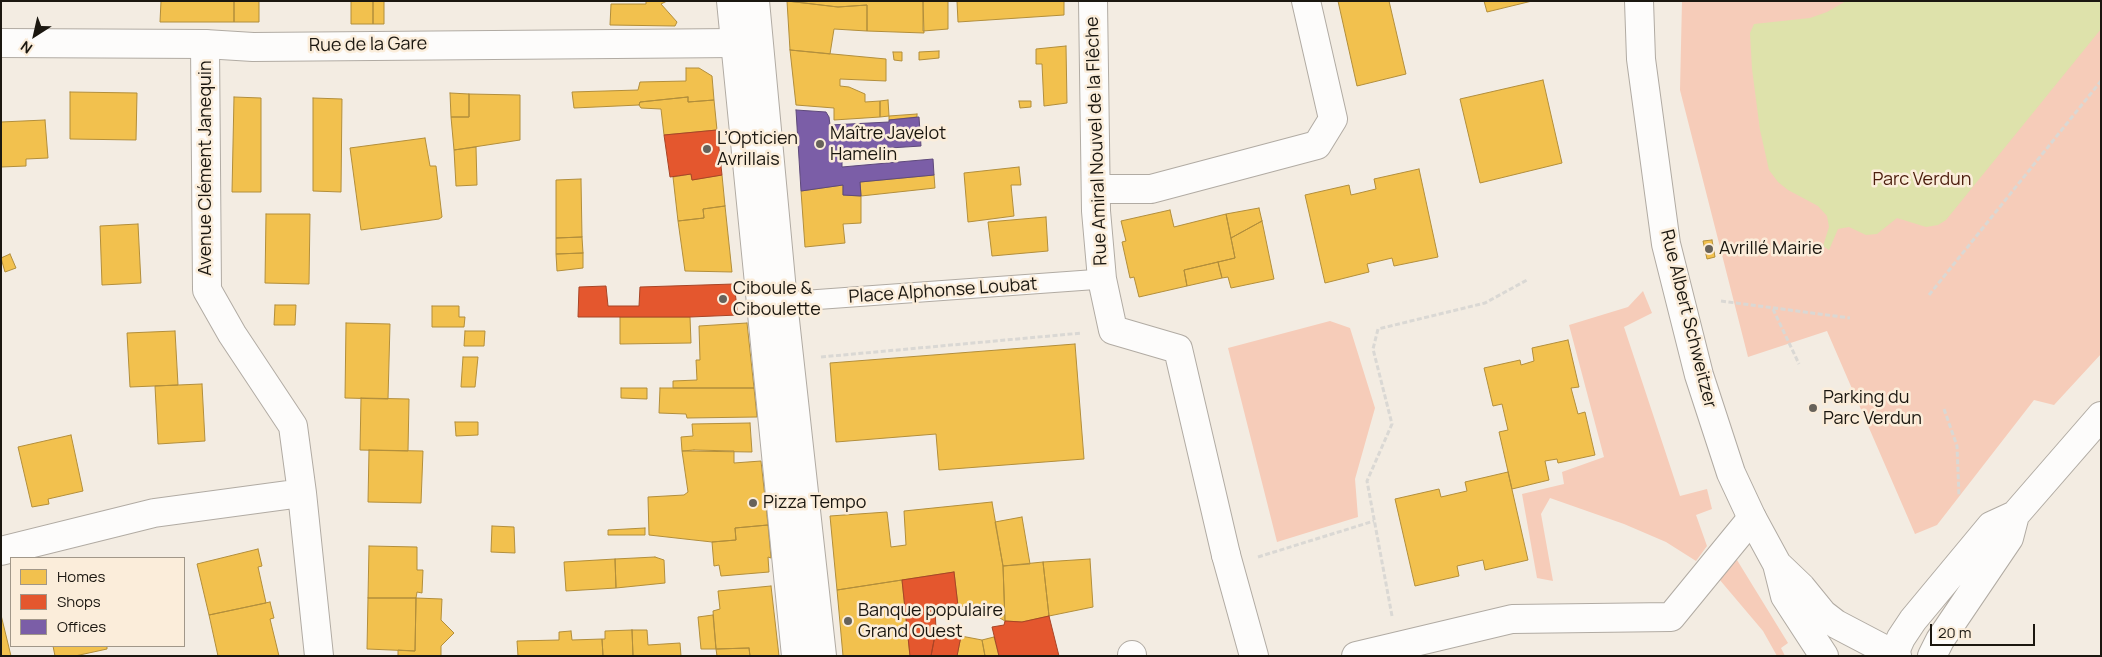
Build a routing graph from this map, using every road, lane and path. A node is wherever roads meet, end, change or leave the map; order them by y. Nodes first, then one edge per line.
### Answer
1 (731, 1) edge
2 (754, 1) edge
3 (1092, 1) edge
4 (1306, 1) edge
5 (1639, 1) edge
6 (1, 43) edge
7 (735, 43) junction
8 (205, 44) junction
9 (2101, 81) edge
10 (1096, 189) junction
11 (1102, 279) junction
12 (1527, 280) dead end
13 (1929, 295) dead end
14 (1721, 301) dead end
15 (783, 302) junction
16 (1773, 309) junction
17 (1850, 318) dead end
18 (1112, 330) junction
19 (813, 358) dead end
20 (1798, 364) dead end
21 (1944, 409) dead end
22 (2101, 416) edge
23 (302, 494) junction
24 (1959, 496) dead end
25 (2015, 515) junction
26 (1752, 518) junction
27 (1374, 521) junction
28 (1, 551) edge
29 (1228, 560) junction
30 (1776, 564) junction
31 (1398, 646) junction
32 (1894, 655) edge
33 (318, 656) edge
34 (796, 656) edge
35 (822, 656) edge
36 (1254, 656) edge
37 (1356, 656) edge
38 (1824, 656) edge
39 (1932, 656) edge

1 - 7 street
2 - 15 street
3 - 10 street, Rue Amiral Nouvel de la Flêche
4 - 10 street
5 - 26 street, Rue Albert Schweitzer
6 - 8 street, Rue de la Gare
7 - 8 street, Rue de la Gare
7 - 34 street
8 - 23 street, Avenue Clément Janequin
9 - 13 path
10 - 11 street, Rue Amiral Nouvel de la Flêche
11 - 15 lane, Place Alphonse Loubat
11 - 18 street, Rue Amiral Nouvel de la Flêche
12 - 27 path
14 - 16 path
15 - 35 street
16 - 17 path
16 - 20 path
18 - 19 path
18 - 29 street
21 - 24 path
22 - 25 street
23 - 28 street
23 - 33 street, Avenue Clément Janequin
25 - 32 street
25 - 39 street
26 - 30 street, Rue Albert Schweitzer
26 - 31 street
27 - 29 path
27 - 31 path
29 - 36 street
30 - 32 street, Rue Albert Schweitzer
30 - 38 street, Rue Albert Schweitzer
31 - 37 street

